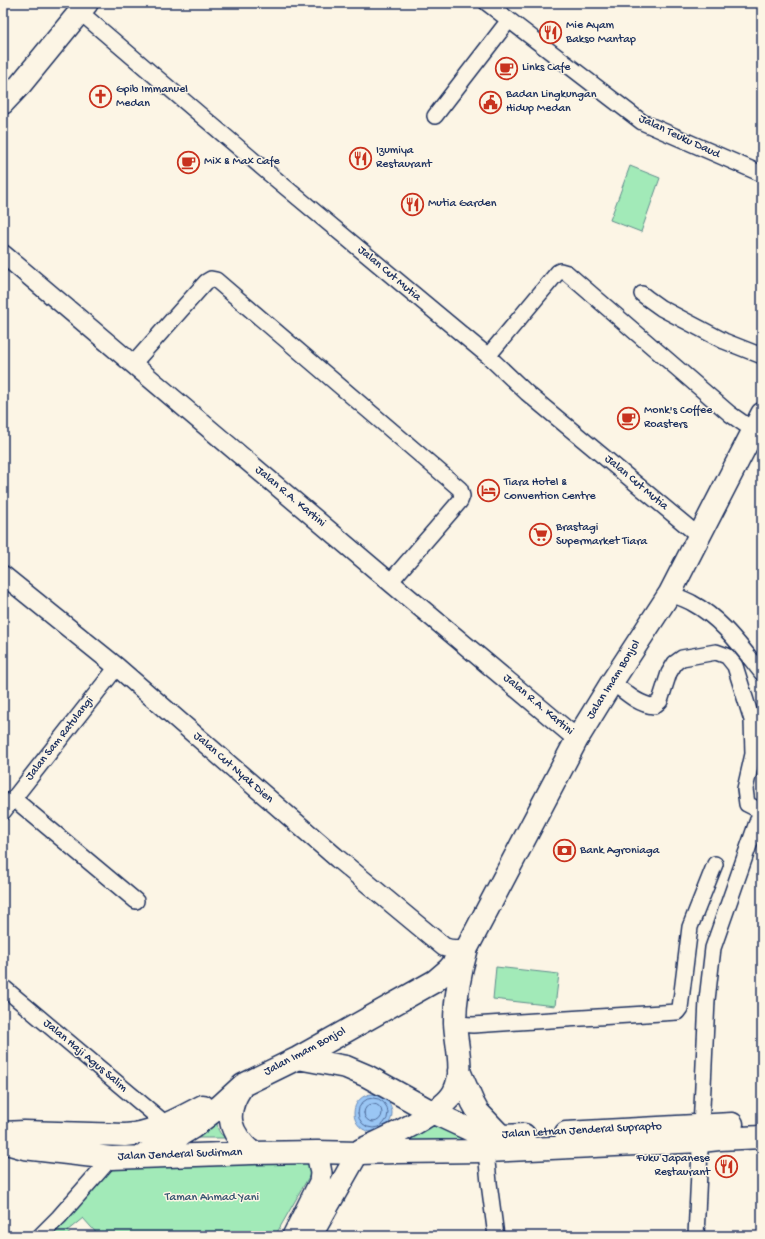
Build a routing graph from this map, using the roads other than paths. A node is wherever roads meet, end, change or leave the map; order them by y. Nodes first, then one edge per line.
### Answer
1 (487, 3) edge
2 (83, 7) edge
3 (509, 20) junction
4 (3, 103) edge
5 (435, 116) dead end
6 (762, 174) edge
7 (3, 254) edge
8 (642, 294) dead end
9 (488, 356) junction
10 (762, 356) edge
11 (133, 364) junction
12 (758, 422) edge
13 (699, 536) junction
14 (3, 575) edge
15 (390, 582) junction
16 (670, 593) junction
17 (117, 667) junction
18 (762, 673) edge
19 (612, 682) junction
20 (577, 739) junction
21 (14, 799) junction
22 (761, 810) edge
23 (3, 812) edge
24 (715, 864) dead end
25 (136, 901) dead end
26 (467, 948) junction
27 (3, 987) edge
28 (455, 1024) junction
29 (298, 1058) junction
30 (459, 1071) junction
31 (243, 1085) junction
32 (432, 1112) junction
33 (762, 1123) edge
34 (167, 1125) junction
35 (3, 1133) edge
36 (702, 1134) junction
37 (762, 1137) edge
38 (3, 1142) edge
39 (494, 1144) junction
40 (317, 1152) junction
41 (252, 1153) junction
42 (358, 1153) junction
43 (142, 1157) junction
44 (111, 1158) junction
45 (40, 1236) edge
46 (293, 1236) edge
47 (311, 1236) edge
48 (496, 1236) edge
49 (696, 1236) edge

1 - 3 street, Jalan Teuku Daud
2 - 4 main road
2 - 9 street, Jalan Cut Mutia
3 - 5 street
3 - 6 street, Jalan Teuku Daud
7 - 11 street, Jalan R.A. Kartini
8 - 10 street
9 - 12 street
9 - 13 street, Jalan Cut Mutia
11 - 15 street, Jalan R.A. Kartini
11 - 15 street
12 - 13 main road, Jalan Imam Bonjol
13 - 16 main road, Jalan Imam Bonjol
14 - 17 street, Jalan Cut Nyak Dien
15 - 20 street, Jalan R.A. Kartini
16 - 18 street
16 - 19 main road, Jalan Imam Bonjol
17 - 21 street, Jalan Sam Ratulangi
17 - 26 street, Jalan Cut Nyak Dien
19 - 20 main road, Jalan Imam Bonjol
19 - 22 street
20 - 26 main road, Jalan Imam Bonjol
21 - 23 street, Jalan Sam Ratulangi
21 - 25 street
22 - 36 street
24 - 28 street
26 - 28 main road, Jalan Imam Bonjol
26 - 29 main road, Jalan Imam Bonjol
27 - 34 street, Jalan Haji Agus Salim
28 - 30 main road, Jalan Imam Bonjol
29 - 31 main road, Jalan Imam Bonjol
29 - 32 main road, Jalan Letnan Jenderal Suprapto
30 - 32 main road, Jalan Imam Bonjol
30 - 39 main road, Jalan Imam Bonjol
31 - 34 main road, Jalan Jenderal Sudirman
31 - 41 main road
31 - 43 main road, Jalan Imam Bonjol
32 - 39 main road, Jalan Letnan Jenderal Suprapto
32 - 42 main road, Jalan Imam Bonjol
33 - 36 main road, Jalan Letnan Jenderal Suprapto
34 - 35 main road, Jalan Jenderal Sudirman
36 - 37 main road, Jalan Letnan Jenderal Suprapto
36 - 39 main road, Jalan Letnan Jenderal Suprapto
36 - 49 street
38 - 44 main road, Jalan Jenderal Sudirman
39 - 42 main road, Jalan Letnan Jenderal Suprapto
39 - 48 street
40 - 41 main road, Jalan Jenderal Sudirman
40 - 42 main road, Jalan Jenderal Sudirman
40 - 46 main road
41 - 43 main road, Jalan Jenderal Sudirman
42 - 47 main road
43 - 44 main road, Jalan Jenderal Sudirman
44 - 45 street

